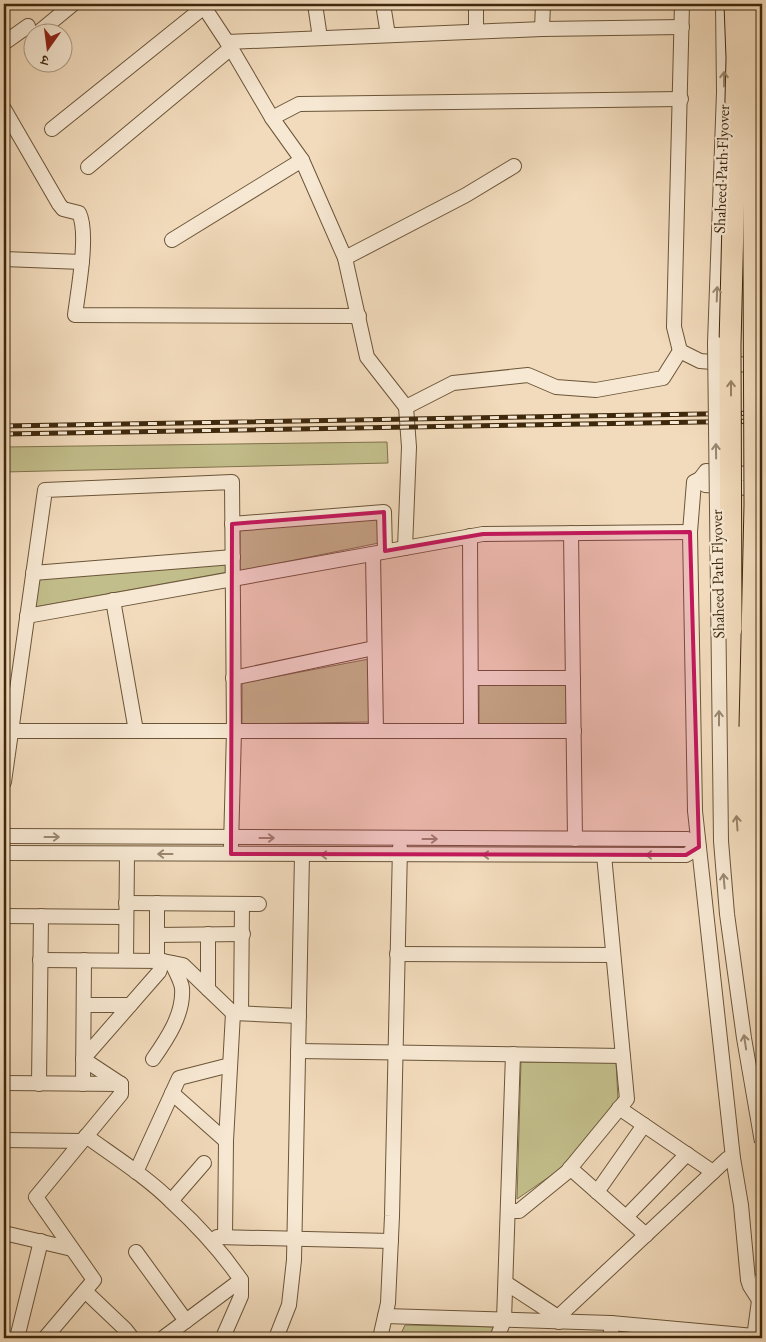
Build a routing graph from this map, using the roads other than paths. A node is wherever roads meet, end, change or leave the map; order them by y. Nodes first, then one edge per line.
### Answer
1 (73, 4) edge
2 (315, 4) edge
3 (383, 4) edge
4 (476, 4) edge
5 (542, 4) edge
6 (682, 4) edge
7 (203, 5) edge
8 (736, 6) edge
9 (758, 15) edge
10 (45, 22) edge
11 (682, 28) junction
12 (542, 29) junction
13 (476, 31) junction
14 (22, 35) edge
15 (388, 35) junction
16 (320, 38) junction
17 (4, 43) edge
18 (229, 45) junction
19 (754, 73) junction
20 (762, 93) edge
21 (681, 99) junction
22 (4, 109) edge
23 (272, 118) junction
24 (8, 124) edge
25 (52, 129) dead end
26 (302, 160) junction
27 (514, 166) dead end
28 (88, 167) dead end
29 (172, 240) dead end
30 (345, 258) junction
31 (4, 259) edge
32 (82, 262) junction
33 (359, 316) junction
34 (680, 351) junction
35 (762, 366) edge
36 (406, 407) junction
37 (762, 475) edge
38 (700, 479) junction
39 (762, 489) edge
40 (232, 524) junction
41 (690, 532) junction
42 (571, 533) junction
43 (470, 536) junction
44 (405, 548) junction
45 (379, 552) junction
46 (233, 557) junction
47 (33, 572) junction
48 (233, 579) junction
49 (113, 600) junction
50 (26, 616) junction
51 (731, 629) junction
52 (374, 648) junction
53 (234, 678) junction
54 (471, 678) junction
55 (573, 678) junction
56 (718, 679) junction
57 (136, 731) junction
58 (234, 731) junction
59 (376, 731) junction
60 (471, 731) junction
61 (574, 731) junction
62 (7, 732) edge
63 (756, 734) edge
64 (4, 782) edge
65 (4, 836) edge
66 (231, 838) junction
67 (400, 839) junction
68 (575, 839) junction
69 (699, 847) junction
70 (4, 853) edge
71 (126, 854) junction
72 (231, 854) junction
73 (302, 855) junction
74 (400, 855) junction
75 (604, 855) junction
76 (158, 903) junction
77 (242, 904) junction
78 (259, 904) dead end
79 (126, 910) junction
80 (4, 916) edge
81 (41, 916) junction
82 (762, 917) edge
83 (208, 934) junction
84 (242, 934) junction
85 (158, 935) junction
86 (397, 954) junction
87 (613, 955) junction
88 (40, 960) junction
89 (84, 960) junction
90 (126, 960) junction
91 (164, 962) junction
92 (208, 989) junction
93 (84, 1005) junction
94 (130, 1005) junction
95 (237, 1013) junction
96 (298, 1016) junction
97 (298, 1051) junction
98 (395, 1052) junction
99 (513, 1054) junction
100 (623, 1056) junction
101 (83, 1059) junction
102 (153, 1059) dead end
103 (762, 1063) edge
104 (230, 1064) junction
105 (4, 1083) edge
106 (39, 1084) junction
107 (83, 1084) junction
108 (121, 1084) junction
109 (172, 1093) junction
110 (619, 1108) junction
111 (644, 1125) junction
112 (84, 1139) junction
113 (4, 1140) edge
114 (226, 1141) junction
115 (762, 1142) edge
116 (687, 1154) junction
117 (733, 1158) junction
118 (204, 1163) dead end
119 (570, 1168) junction
120 (136, 1172) junction
121 (713, 1172) junction
122 (597, 1192) junction
123 (171, 1201) junction
124 (508, 1210) junction
125 (626, 1217) junction
126 (4, 1233) edge
127 (646, 1235) junction
128 (205, 1236) junction
129 (225, 1237) junction
130 (294, 1239) junction
131 (40, 1241) junction
132 (391, 1241) junction
133 (72, 1249) junction
134 (136, 1252) dead end
135 (762, 1278) edge
136 (241, 1280) junction
137 (506, 1283) junction
138 (85, 1290) junction
139 (759, 1300) junction
140 (386, 1316) junction
141 (558, 1319) junction
142 (504, 1320) junction
143 (186, 1321) junction
144 (611, 1324) junction
145 (754, 1337) edge
146 (17, 1338) edge
147 (45, 1338) edge
148 (132, 1338) edge
149 (163, 1338) edge
150 (224, 1338) edge
151 (276, 1338) edge
152 (380, 1338) edge
153 (498, 1338) edge
154 (611, 1338) edge

1 - 10 street
2 - 16 street
3 - 15 street
4 - 13 street
5 - 12 street
6 - 11 street
7 - 18 street
7 - 25 street
8 - 9 highway, Shaheed Path Flyover, bridge
51 -> 8 highway, Shaheed Path Flyover, bridge
56 -> 8 street, Shaheed Path Flyover, bridge
9 - 19 highway, Shaheed Path Flyover, bridge
11 - 12 street
11 - 21 street
12 - 13 street
13 - 15 street
14 - 17 street
15 - 16 street
16 - 18 street
18 - 23 street
18 - 28 street
19 - 20 highway
19 - 63 highway, Shaheed Path Flyover, bridge
21 - 23 street
21 - 34 street
22 - 24 street
23 - 26 street
24 - 32 street
26 - 29 street
26 - 30 street
27 - 30 street
30 - 33 street
31 - 32 street
32 - 33 street
33 - 36 street
34 - 35 street
34 - 36 street
36 - 44 street
37 - 38 street
38 - 39 street
38 - 41 street
40 - 45 street
40 - 46 street
40 - 47 street
41 - 42 street
41 - 69 street
42 - 43 street
42 - 55 street
43 - 44 street
43 - 54 street
44 - 45 street
45 - 48 street
45 - 52 street
46 - 47 street
46 - 48 street
47 - 50 street
48 - 49 street
48 - 53 street
49 - 50 street
49 - 57 street
50 - 62 street
51 - 56 highway, bridge
103 -> 51 highway, Shaheed Path Flyover
52 - 53 street
52 - 59 street
53 - 58 street
54 - 55 street
54 - 60 street
55 - 61 street
115 -> 56 street, Shaheed Path Flyover, bridge
57 - 58 street
57 - 62 street
58 - 59 street
58 - 66 street
59 - 60 street
60 - 61 street
61 - 68 street
62 - 64 street
63 - 82 highway, Shaheed Path Flyover
65 -> 66 street
66 -> 67 street
66 - 72 street
67 -> 68 street
67 - 74 street
68 - 69 street
69 -> 75 street
69 - 117 street
70 - 71 street
72 -> 71 street
71 - 79 street
72 - 73 street
74 -> 73 street
73 - 96 street
75 -> 74 street
74 - 86 street
75 - 87 street
76 - 77 street
76 - 79 street
76 - 85 street
77 - 78 street
77 - 84 street
79 - 81 street
79 - 90 street
80 - 81 street
81 - 88 street
83 - 84 street
83 - 85 street
83 - 92 street
84 - 95 street
85 - 91 street
86 - 87 street
86 - 98 street
87 - 100 street
88 - 89 street
88 - 106 street
89 - 90 street
89 - 93 street
90 - 91 street
91 - 92 street
91 - 94 street
91 - 102 street
92 - 95 street
93 - 94 street
93 - 101 street
94 - 101 street
95 - 96 street
95 - 104 street
96 - 97 street
97 - 98 street
97 - 130 street
98 - 99 street
98 - 132 street
99 - 100 street
99 - 124 street
100 - 110 street
101 - 107 street
101 - 108 street
104 - 109 street
104 - 114 street
105 - 106 street
106 - 107 street
107 - 108 street
108 - 112 street
109 - 114 street
109 - 120 street
110 - 111 street
110 - 119 street
111 - 116 street
111 - 122 street
112 - 113 street
112 - 120 street
112 - 133 street
114 - 129 street
116 - 121 street
116 - 125 street
117 - 121 street
117 - 139 street
118 - 123 street
119 - 122 street
119 - 124 street
120 - 123 street
121 - 127 street
122 - 125 street
123 - 128 street
124 - 137 street
125 - 127 street
126 - 131 street
127 - 141 street
128 - 129 street
128 - 136 street
129 - 130 street
130 - 132 street
130 - 151 street
131 - 133 street
131 - 146 street
132 - 140 street
133 - 138 street
134 - 143 street
135 - 139 street
136 - 143 street
136 - 150 street
137 - 141 street
137 - 142 street
138 - 147 street
138 - 148 street
139 - 145 street
140 - 142 street
140 - 152 street
141 - 142 street
141 - 144 street
142 - 153 street
143 - 149 street
144 - 145 street
144 - 154 street

